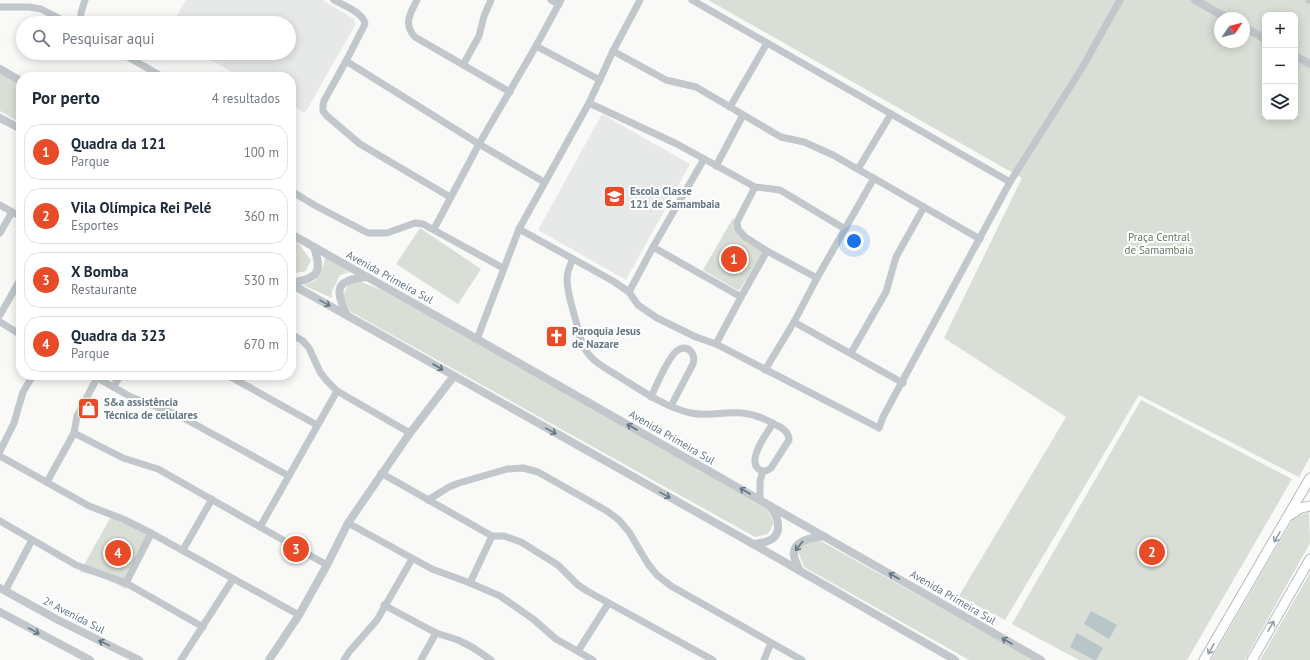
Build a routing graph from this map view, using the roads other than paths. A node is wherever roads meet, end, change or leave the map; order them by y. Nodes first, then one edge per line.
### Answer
1 (85, 0) edge
2 (334, 0) edge
3 (417, 0) edge
4 (491, 0) edge
5 (551, 0) edge
6 (640, 0) edge
7 (692, 0) edge
8 (1120, 0) edge
9 (1195, 0) edge
10 (560, 2) edge
11 (0, 7) edge
12 (1216, 12) edge
13 (53, 16) edge
14 (81, 16) edge
15 (1250, 31) edge
16 (1262, 37) edge
17 (768, 43) junction
18 (536, 46) junction
19 (613, 51) junction
20 (1298, 58) edge
21 (133, 60) edge
22 (346, 61) junction
23 (1310, 64) edge
24 (463, 65) junction
25 (0, 69) edge
26 (154, 72) edge
27 (16, 78) edge
28 (600, 80) junction
29 (510, 92) junction
30 (589, 103) junction
31 (730, 107) junction
32 (891, 114) junction
33 (743, 115) junction
34 (0, 118) edge
35 (16, 127) edge
36 (479, 144) junction
37 (704, 159) junction
38 (716, 166) junction
39 (858, 169) junction
40 (874, 178) junction
41 (544, 182) junction
42 (1010, 182) junction
43 (755, 188) junction
44 (296, 194) edge
45 (450, 197) junction
46 (0, 205) edge
47 (924, 207) junction
48 (12, 212) junction
49 (16, 214) edge
50 (434, 229) junction
51 (518, 229) junction
52 (845, 229) junction
53 (0, 232) edge
54 (296, 237) edge
55 (980, 239) junction
56 (314, 247) junction
57 (653, 247) junction
58 (767, 251) junction
59 (572, 259) junction
60 (503, 268) junction
61 (367, 277) junction
62 (817, 278) junction
63 (296, 282) edge
64 (296, 286) edge
65 (16, 287) edge
66 (628, 292) junction
67 (740, 297) junction
68 (0, 315) edge
69 (347, 315) junction
70 (0, 322) edge
71 (794, 322) junction
72 (16, 331) edge
73 (296, 337) edge
74 (476, 339) junction
75 (716, 344) junction
76 (851, 353) junction
77 (765, 370) junction
78 (454, 376) junction
79 (30, 380) edge
80 (92, 380) edge
81 (100, 380) edge
82 (118, 380) edge
83 (236, 380) edge
84 (903, 383) junction
85 (113, 388) junction
86 (337, 391) junction
87 (651, 397) junction
88 (671, 406) junction
89 (773, 423) junction
90 (317, 425) junction
91 (410, 432) junction
92 (74, 433) junction
93 (0, 451) edge
94 (0, 456) edge
95 (763, 471) junction
96 (382, 473) junction
97 (289, 476) junction
98 (1310, 478) edge
99 (46, 482) junction
100 (212, 499) junction
101 (428, 500) junction
102 (760, 500) junction
103 (769, 505) junction
104 (1310, 506) edge
105 (1289, 516) junction
106 (0, 522) edge
107 (348, 523) junction
108 (260, 527) junction
109 (151, 532) junction
110 (492, 536) junction
111 (823, 536) junction
112 (32, 540) junction
113 (752, 544) junction
114 (183, 550) junction
115 (412, 559) junction
116 (1310, 559) edge
117 (327, 565) junction
118 (800, 571) junction
119 (233, 579) junction
120 (126, 583) junction
121 (470, 583) junction
122 (2, 590) edge
123 (608, 604) junction
124 (384, 606) junction
125 (0, 612) edge
126 (299, 615) junction
127 (203, 627) junction
128 (436, 632) junction
129 (771, 643) junction
130 (578, 651) junction
131 (273, 659) edge
132 (90, 660) edge
133 (139, 660) edge
134 (181, 660) edge
135 (344, 660) edge
136 (421, 660) edge
137 (491, 660) edge
138 (593, 660) edge
139 (713, 660) edge
140 (764, 660) edge
141 (802, 660) edge
142 (955, 660) edge
143 (1041, 660) edge
144 (1204, 660) edge
145 (1252, 660) edge

1 - 14 street
2 - 22 street
3 - 24 street
4 - 24 street
5 - 10 street
6 - 19 street
7 - 17 street
8 - 42 street
9 - 12 street
10 - 18 street
11 - 13 street
15 - 16 street
17 - 31 street
17 - 32 street
18 - 28 street
18 - 29 street
19 - 28 street
19 - 31 street
20 - 23 street
21 - 26 street
22 - 36 street
22 - 45 street
24 - 29 street
25 - 27 street
28 - 30 street
29 - 36 street
30 - 37 street
30 - 41 street
31 - 33 street
32 - 39 street
32 - 42 street
33 - 38 street
33 - 39 street
34 - 35 street
36 - 41 street
36 - 45 street
37 - 38 street
37 - 57 street
38 - 43 street
39 - 40 street
40 - 47 street
40 - 52 street
41 - 51 street
42 - 55 street
43 - 52 street
43 - 58 street
44 - 50 street
45 - 50 street
46 - 48 street
47 - 55 street
47 - 76 street
48 - 49 street
48 - 53 street
50 - 60 street
51 - 59 street
51 - 60 street
52 - 62 street
54 - 56 street, Avenida Primeira Sul
55 - 84 street
56 - 61 street, Avenida Primeira Sul
56 - 63 street
57 - 66 street
57 - 67 street
58 - 62 street
58 - 67 street
59 - 66 street
59 - 87 street
60 - 74 street
61 - 69 street
61 - 74 street, Avenida Primeira Sul
62 - 71 street
64 -> 69 street
65 - 68 street
66 - 75 street
67 - 75 street
69 -> 78 street
70 - 72 street
71 - 76 street
71 - 77 street
73 - 86 street
102 -> 74 street, Avenida Primeira Sul
75 - 77 street
76 - 84 street
77 - 84 street
78 - 91 street
78 -> 113 street
79 - 93 street
80 - 92 street
81 - 85 street
82 - 85 street
83 - 90 street
85 - 97 street
86 - 90 street
86 - 91 street
87 - 88 street
87 - 88 street
88 - 89 street
89 - 95 street
89 - 95 street
90 - 97 street
91 - 96 street
92 - 99 street
92 - 100 street
94 - 99 street
95 - 102 street
96 - 101 street
96 - 107 street
97 - 108 street
98 - 105 main road
99 - 109 street
100 - 108 street
100 - 114 street
101 - 110 street
101 - 129 street
102 - 103 street, Avenida Primeira Sul
103 - 111 street, Avenida Primeira Sul
103 - 113 street
104 - 105 main road
105 -> 144 main road
106 - 112 street
107 - 115 street
107 - 117 street
108 - 117 street
109 - 114 street
109 - 120 street
110 - 121 street
110 - 123 street
111 -> 118 street
143 -> 111 street, Avenida Primeira Sul
112 - 120 street
112 - 122 street
113 - 118 street
114 - 119 street
115 - 121 street
115 - 124 street
145 -> 116 main road
117 - 126 street
118 - 142 street
119 - 126 street
119 - 127 street
120 - 127 street
121 - 130 street
133 -> 122 street, 2ᵃ Avenida Sul
123 - 130 street
123 - 139 street
124 - 128 street
124 - 135 street
125 -> 132 street
126 - 131 street
127 - 134 street
128 - 136 street
128 - 137 street
129 - 140 street
129 - 141 street
130 - 138 street

